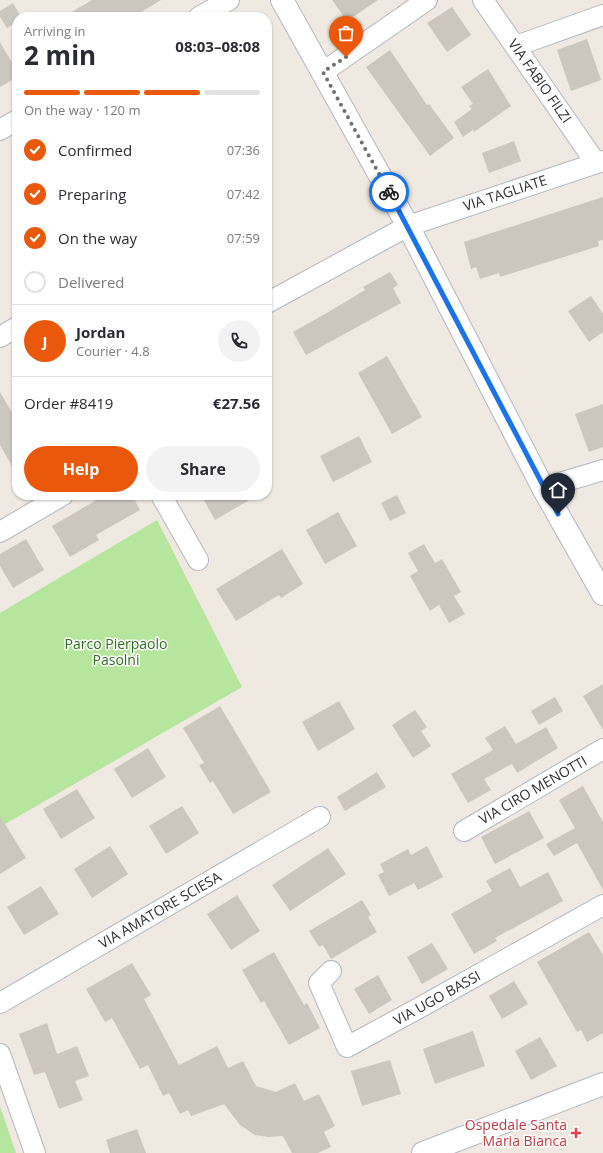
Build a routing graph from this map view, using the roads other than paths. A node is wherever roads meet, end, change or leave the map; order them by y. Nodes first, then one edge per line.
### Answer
1 (229, 0) edge
2 (282, 0) edge
3 (427, 0) edge
4 (483, 0) edge
5 (208, 12) edge
6 (603, 15) edge
7 (516, 46) junction
8 (323, 72) junction
9 (12, 123) edge
10 (0, 130) edge
11 (599, 162) edge
12 (408, 226) junction
13 (272, 300) edge
14 (12, 330) edge
15 (0, 338) edge
16 (603, 470) edge
17 (543, 488) junction
18 (54, 500) edge
19 (164, 500) edge
20 (0, 532) edge
21 (198, 560) dead end
22 (603, 594) edge
23 (603, 749) edge
24 (320, 817) dead end
25 (464, 831) dead end
26 (603, 905) edge
27 (331, 971) dead end
28 (0, 1003) edge
29 (0, 1054) edge
30 (603, 1084) edge
31 (35, 1153) edge
32 (423, 1153) edge

1 - 5 street
2 - 8 street
3 - 8 street
4 - 7 street, VIA FABIO FILZI
6 - 7 street
7 - 11 street, VIA FABIO FILZI
8 - 12 street
9 - 10 street
11 - 12 street, VIA TAGLIATE
12 - 13 street, VIA TAGLIATE
12 - 17 street
14 - 15 street
16 - 17 street
17 - 22 street
18 - 20 street
19 - 21 street
23 - 25 street, VIA CIRO MENOTTI
24 - 28 street, VIA AMATORE SCIESA
26 - 27 street, VIA UGO BASSI
29 - 31 street
30 - 32 street

